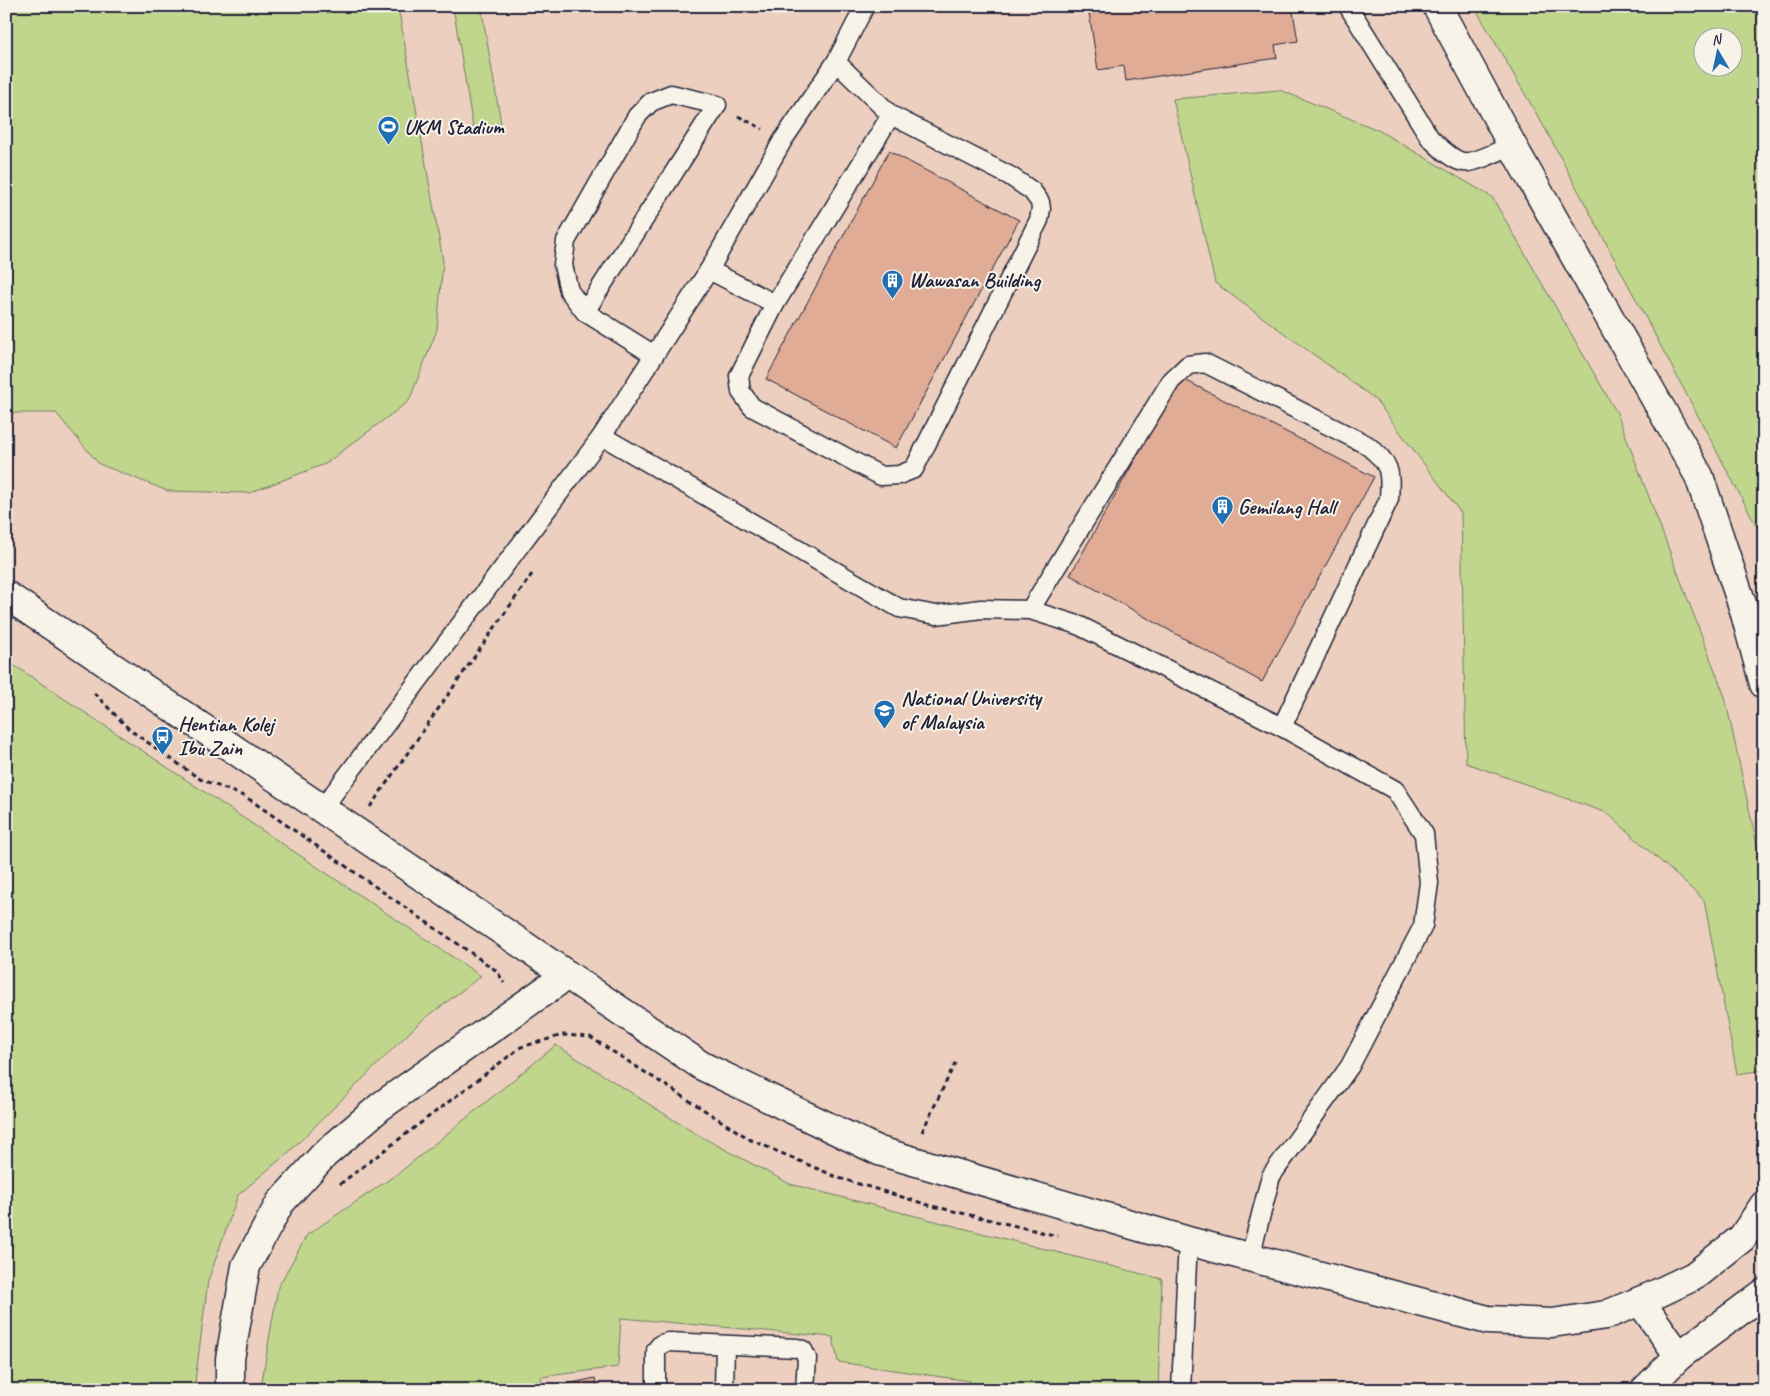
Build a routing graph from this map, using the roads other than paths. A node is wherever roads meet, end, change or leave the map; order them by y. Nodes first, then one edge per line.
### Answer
1 (865, 6) edge
2 (1348, 6) edge
3 (1437, 6) edge
4 (836, 62) junction
5 (891, 115) junction
6 (1512, 144) junction
7 (709, 270) junction
8 (775, 304) junction
9 (585, 312) junction
10 (654, 355) junction
11 (602, 436) junction
12 (6, 595) edge
13 (1030, 610) junction
14 (1764, 684) edge
15 (1282, 727) junction
16 (322, 809) junction
17 (567, 975) junction
18 (1764, 1205) edge
19 (1188, 1241) junction
20 (1250, 1257) junction
21 (1764, 1293) edge
22 (1640, 1301) junction
23 (725, 1345) junction
24 (1679, 1356) junction
25 (230, 1390) edge
26 (656, 1390) edge
27 (724, 1390) edge
28 (805, 1390) edge
29 (1181, 1390) edge
30 (1645, 1390) edge

1 - 4 lane
2 - 6 lane
3 - 6 street
4 - 5 lane
4 - 7 lane
5 - 8 lane
5 - 8 lane
6 - 14 street
7 - 8 lane
7 - 10 lane
9 - 9 lane
9 - 10 lane
10 - 11 lane
11 - 13 lane
11 - 16 lane
12 - 16 street
13 - 15 lane
13 - 15 lane
15 - 20 lane
16 - 17 street
17 - 19 street
17 - 25 street
18 - 22 street
19 - 20 street
19 - 29 lane
20 - 22 street
21 - 24 street
22 - 24 street
23 - 26 lane
23 - 27 lane
23 - 28 lane
24 - 30 street

